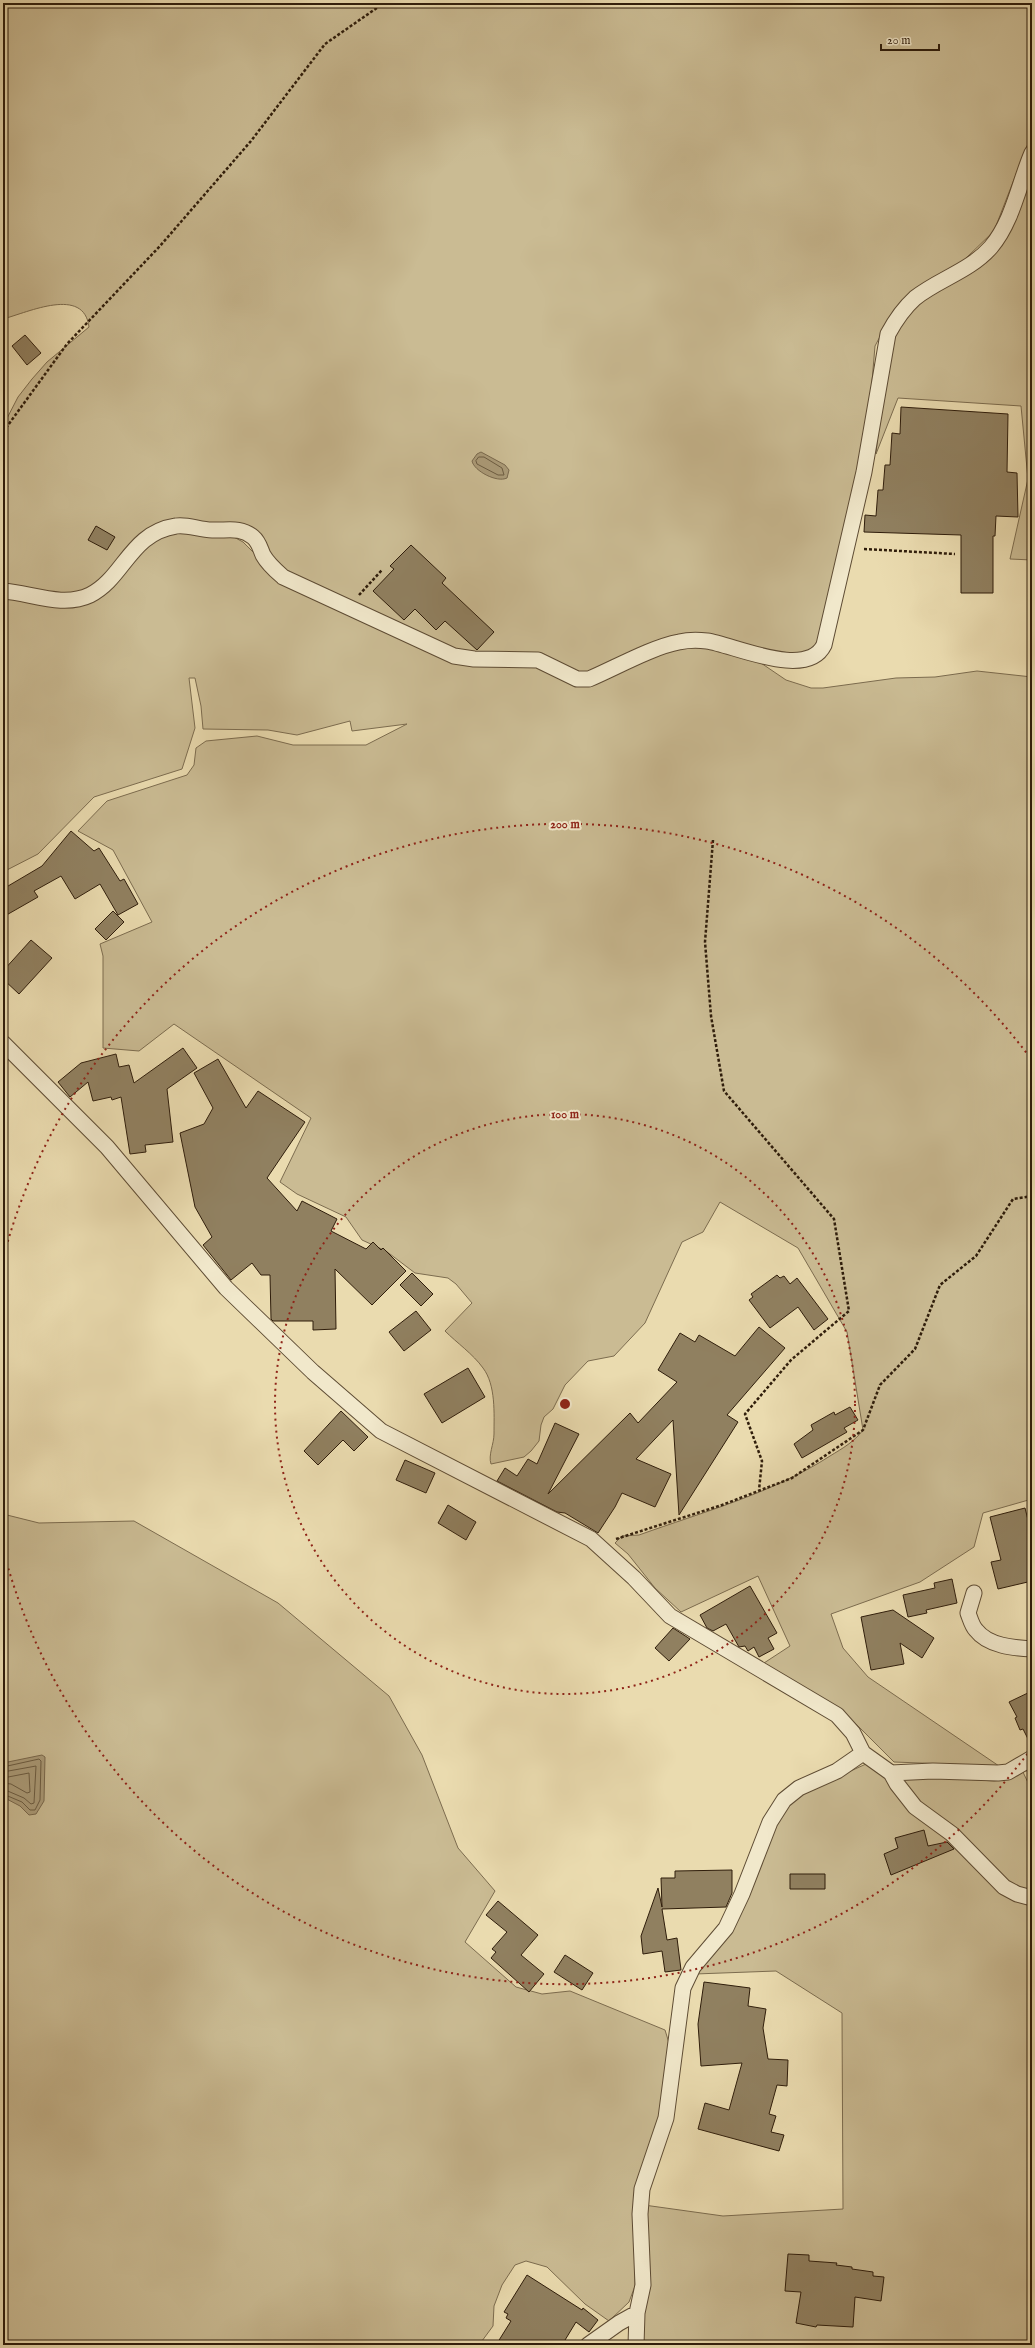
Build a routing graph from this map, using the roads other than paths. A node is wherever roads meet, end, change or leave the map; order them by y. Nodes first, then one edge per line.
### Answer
1 (1032, 152) edge
2 (3, 591) edge
3 (3, 1044) edge
4 (974, 1593) dead end
5 (1032, 1649) edge
6 (863, 1753) junction
7 (1032, 1758) edge
8 (891, 1773) junction
9 (1032, 1898) edge
10 (637, 2313) junction
11 (588, 2345) edge
12 (636, 2345) edge

1 - 2 street
3 - 6 street
4 - 5 street
6 - 8 street
6 - 10 street
7 - 8 street
8 - 9 street
10 - 11 street
10 - 12 street

